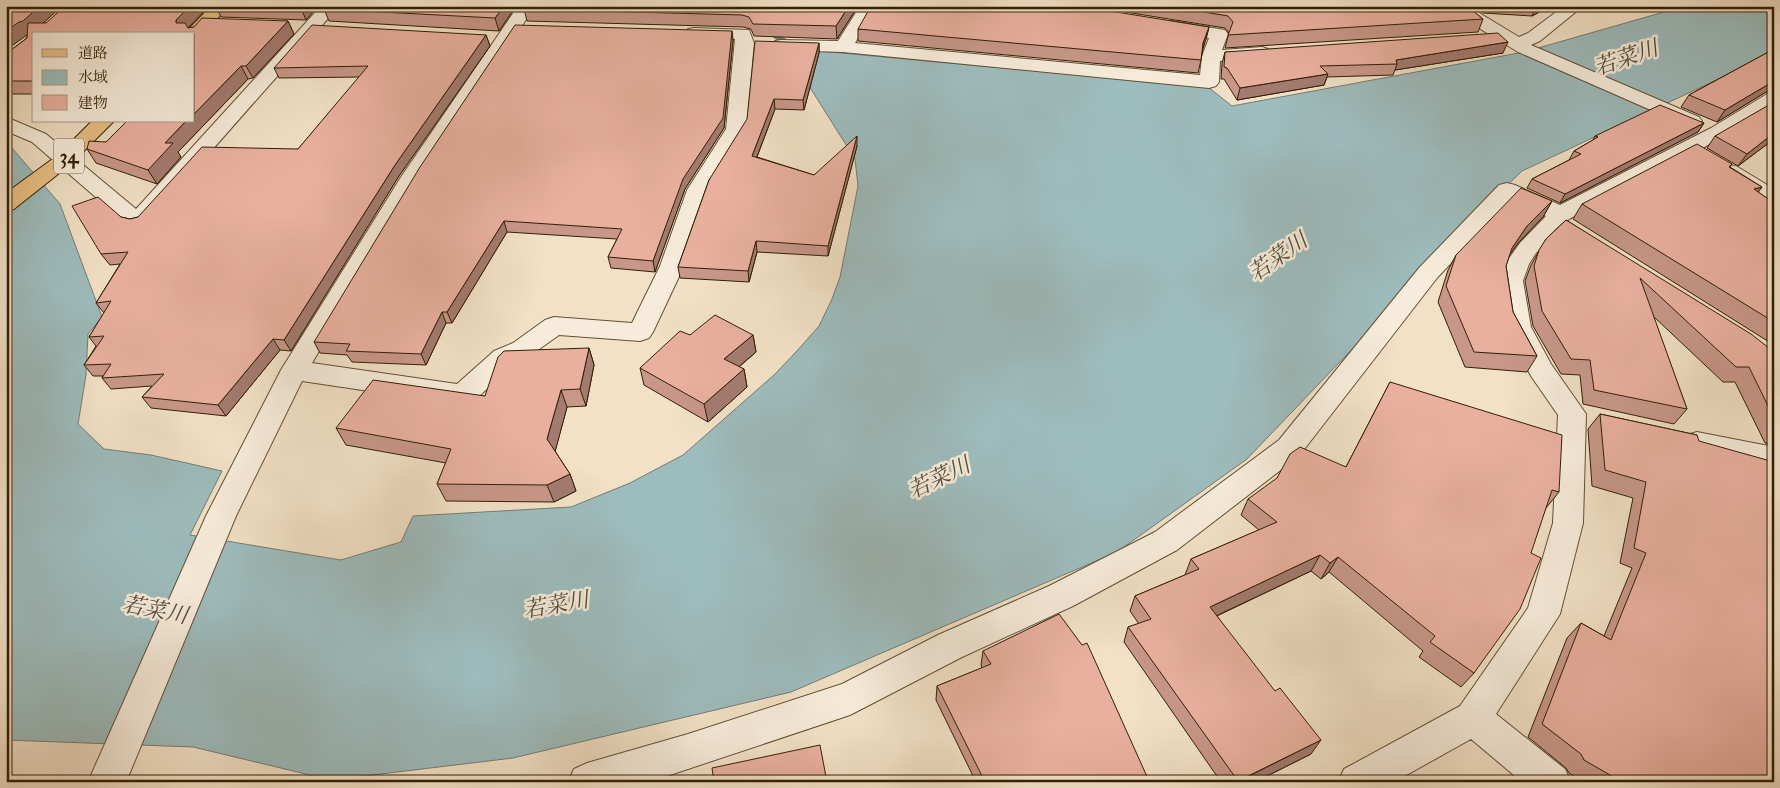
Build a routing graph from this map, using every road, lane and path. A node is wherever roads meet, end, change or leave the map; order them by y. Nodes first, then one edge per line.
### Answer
1 (221, 6) edge
2 (331, 6) edge
3 (527, 6) edge
4 (869, 6) edge
5 (1461, 6) edge
6 (1575, 6) edge
7 (1223, 15) edge
8 (1156, 23) edge
9 (223, 24) edge
10 (198, 28) edge
11 (531, 29) edge
12 (675, 32) edge
13 (1219, 34) junction
14 (500, 35) junction
15 (1478, 40) edge
16 (745, 43) junction
17 (1515, 43) junction
18 (843, 47) junction
19 (1280, 52) edge
20 (1211, 56) junction
21 (1774, 98) edge
22 (103, 122) edge
23 (6, 123) edge
24 (1718, 132) junction
25 (1702, 156) junction
26 (65, 159) junction
27 (1774, 198) edge
28 (6, 204) edge
29 (1562, 221) junction
30 (294, 370) junction
31 (1673, 437) edge
32 (1774, 458) edge
33 (1473, 718) junction
34 (107, 782) edge
35 (587, 782) edge
36 (1357, 782) edge
37 (1552, 782) edge

1 - 10 main road
2 - 26 street
3 - 14 street
4 - 18 street
5 - 17 street
6 - 17 street
7 - 13 street
8 - 13 street
9 - 10 street
11 - 14 street
12 - 16 street
13 - 20 street
14 - 30 street
15 - 17 street
16 - 18 street
16 - 30 street
17 - 24 street
18 - 20 street
19 - 20 street
21 - 24 street
22 - 26 main road, 34
23 - 26 street
24 - 25 street
25 - 27 street
25 - 29 street
26 - 28 main road, 34
29 - 33 street
29 - 35 street
30 - 34 street
31 - 32 street
33 - 36 street
33 - 37 street

